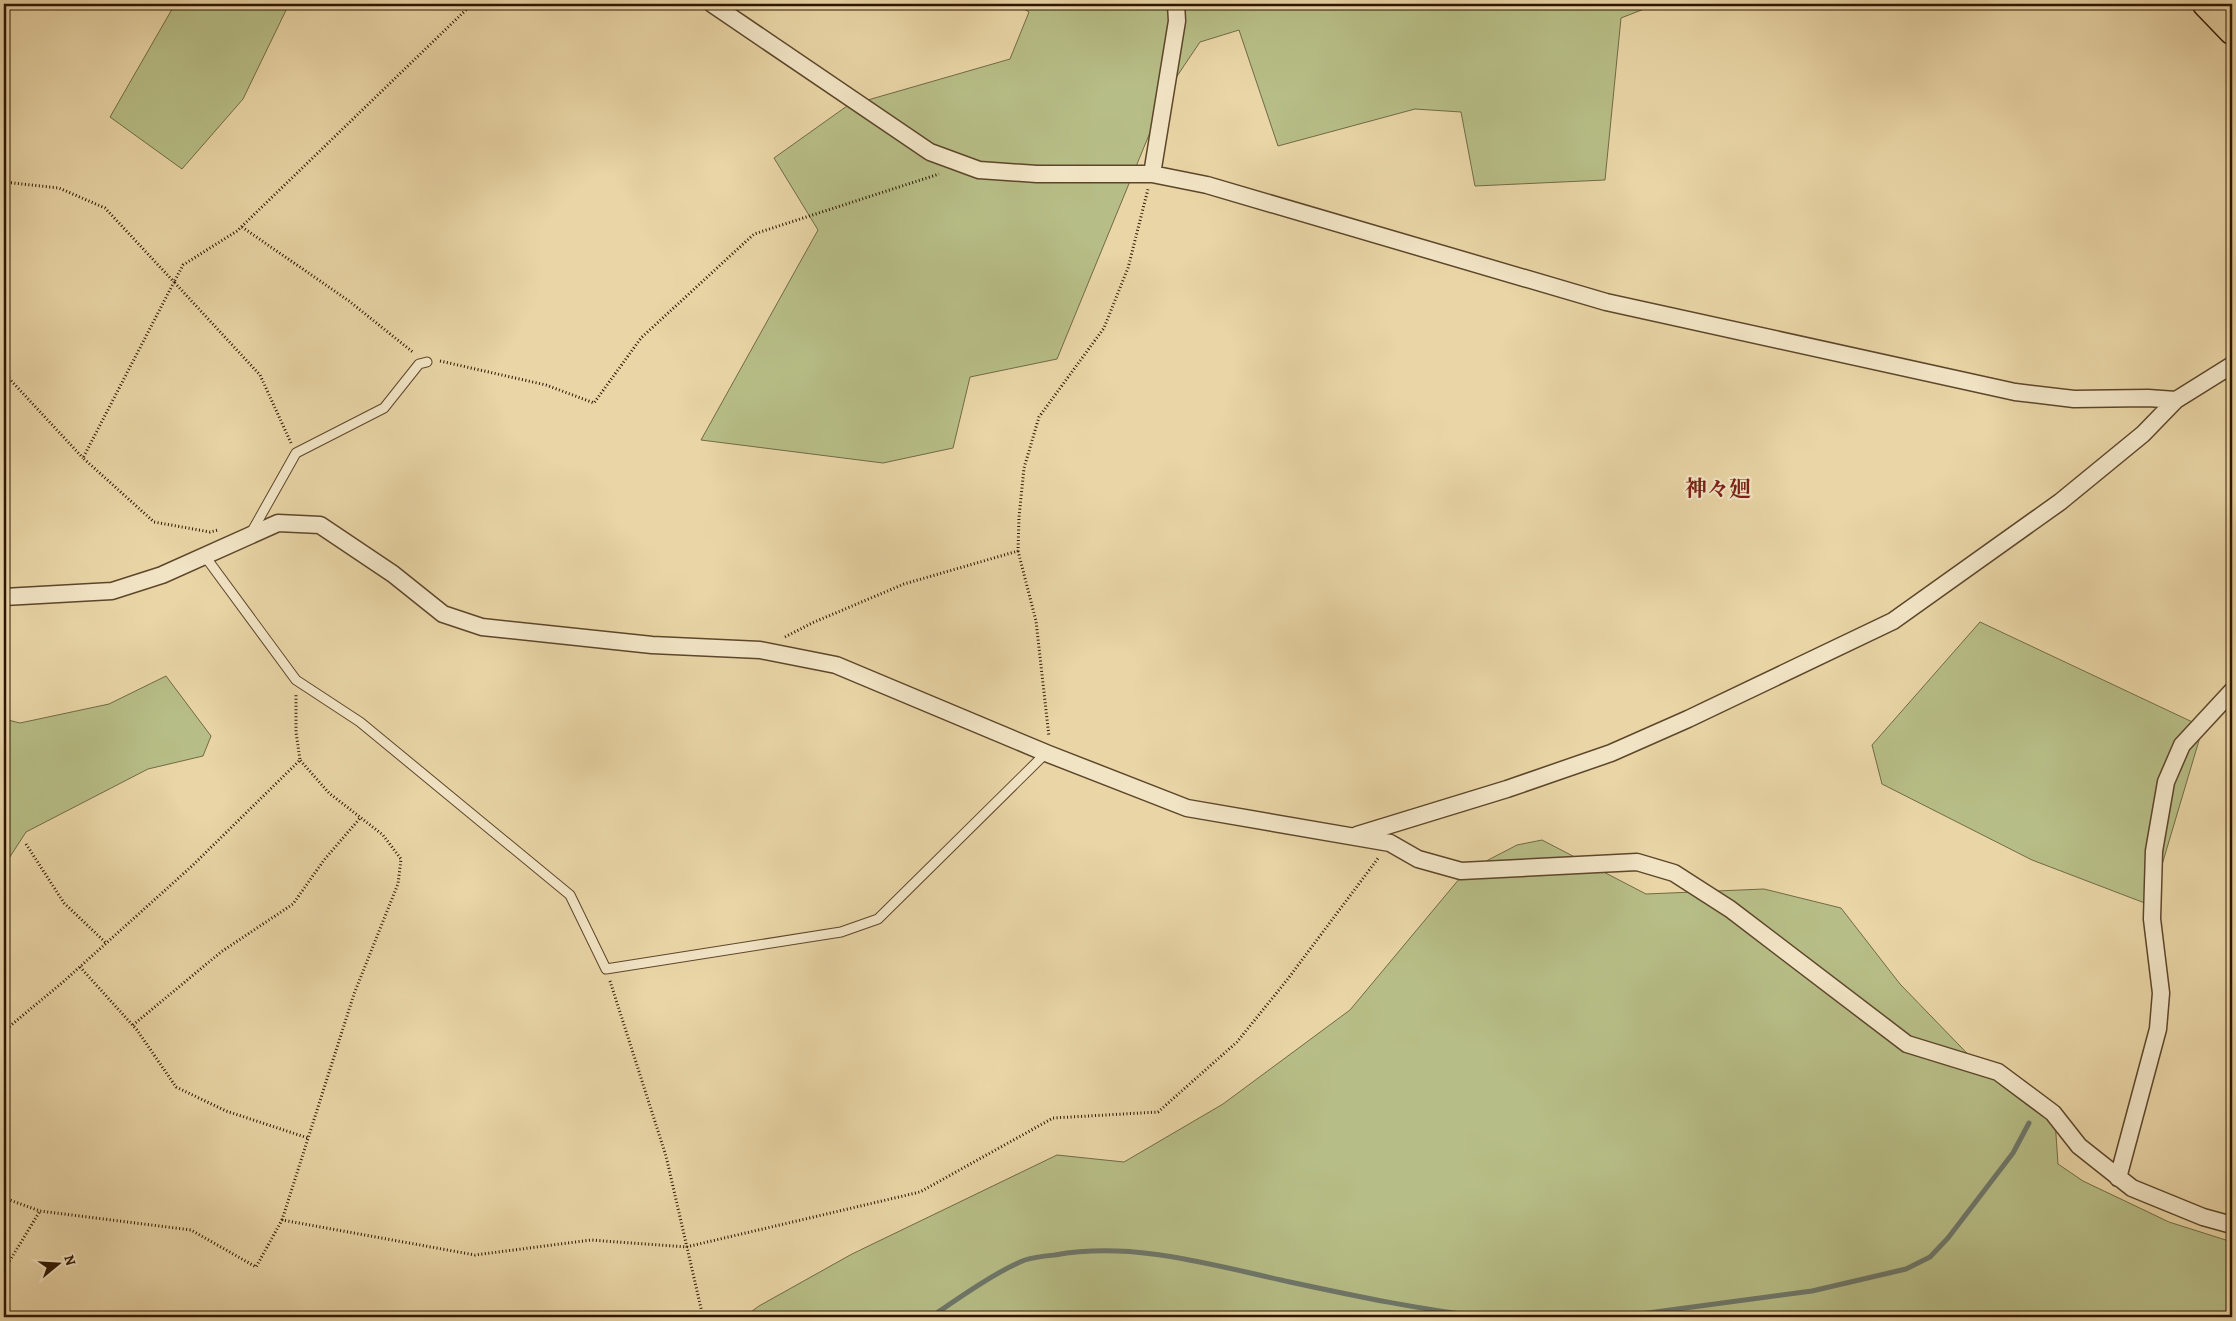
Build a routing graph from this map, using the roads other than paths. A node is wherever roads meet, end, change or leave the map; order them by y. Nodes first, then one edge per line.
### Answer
1 (712, 4) edge
2 (1176, 4) edge
3 (2206, 4) edge
4 (2232, 31) edge
5 (1152, 174) junction
6 (427, 362) road end
7 (2232, 365) edge
8 (2176, 400) junction
9 (250, 535) junction
10 (204, 555) junction
11 (4, 597) edge
12 (2232, 691) edge
13 (1046, 753) junction
14 (1352, 836) junction
15 (2118, 1178) junction
16 (2232, 1225) edge

1 - 5 street
2 - 5 street
3 - 4 main road
5 - 8 street
6 - 9 lane
7 - 8 street
8 - 14 street
9 - 10 street
9 - 13 street
10 - 11 street
10 - 13 lane
12 - 15 street
13 - 14 street
14 - 15 street
15 - 16 street

